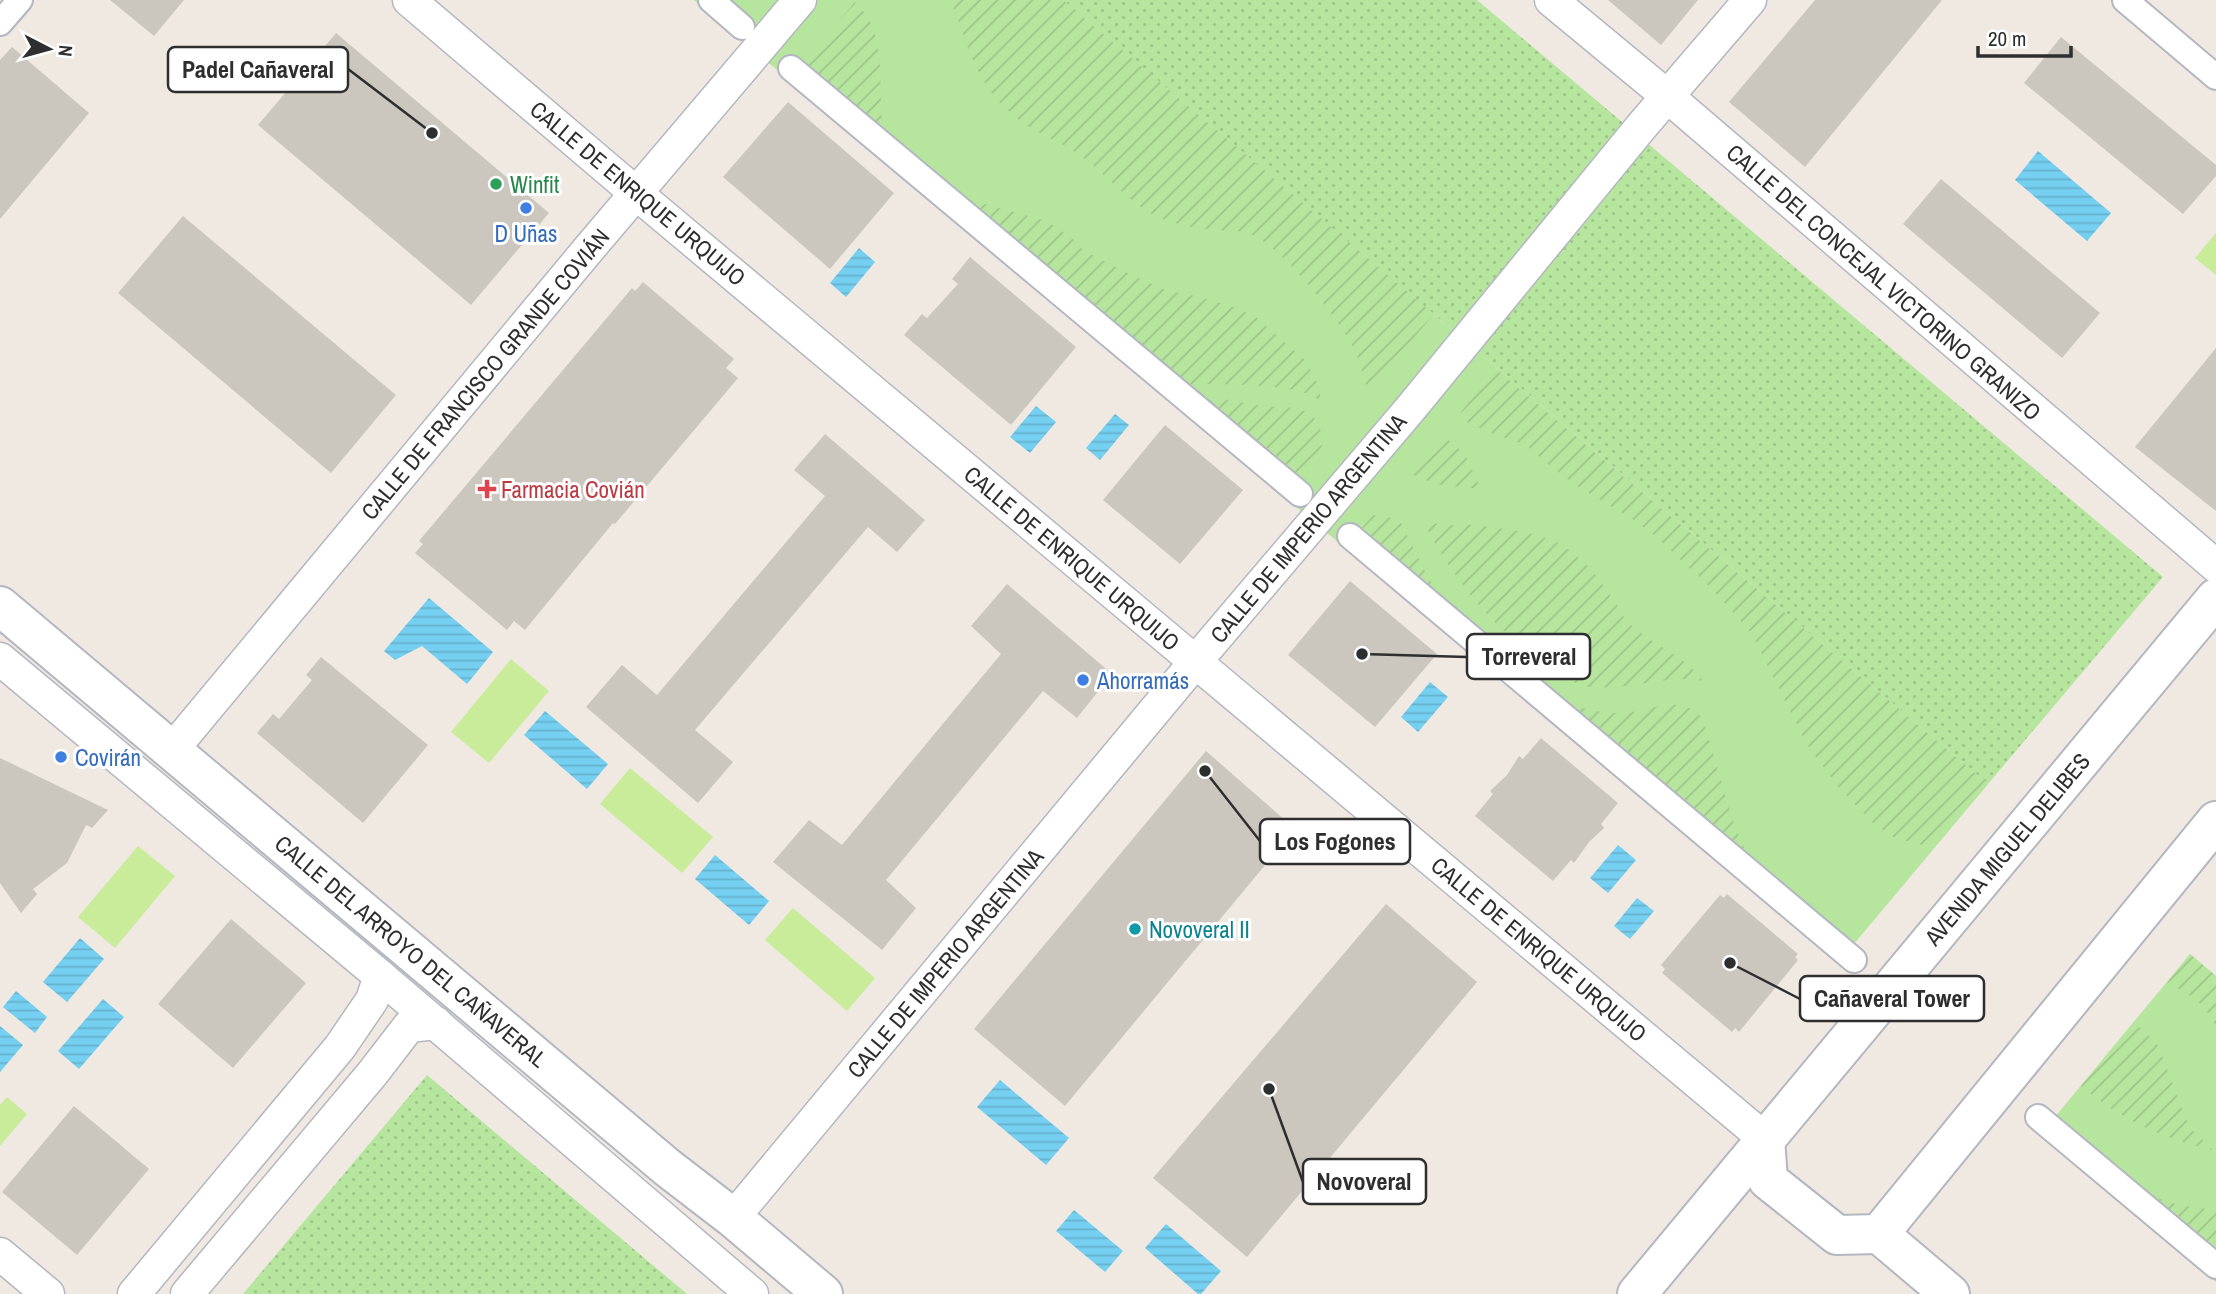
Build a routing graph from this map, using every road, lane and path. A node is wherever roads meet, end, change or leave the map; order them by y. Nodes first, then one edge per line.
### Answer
1 (20, 0) edge
2 (409, 0) edge
3 (711, 0) edge
4 (800, 0) edge
5 (1551, 0) edge
6 (1750, 0) edge
7 (2125, 0) edge
8 (0, 23) edge
9 (742, 27) dead end
10 (791, 68) dead end
11 (2216, 77) edge
12 (1667, 96) junction
13 (637, 194) junction
14 (1300, 494) dead end
15 (1350, 536) dead end
16 (2216, 566) edge
17 (2216, 598) edge
18 (0, 606) edge
19 (0, 659) edge
20 (1196, 661) junction
21 (172, 750) junction
22 (2216, 821) edge
23 (1853, 960) dead end
24 (380, 976) junction
25 (436, 1023) junction
26 (2038, 1117) dead end
27 (1765, 1139) junction
28 (733, 1218) junction
29 (1880, 1234) junction
30 (0, 1254) edge
31 (2216, 1266) edge
32 (48, 1294) edge
33 (134, 1294) edge
34 (187, 1294) edge
35 (752, 1294) edge
36 (823, 1294) edge
37 (1637, 1294) edge
38 (1950, 1294) edge

1 - 8 street
2 - 13 street, CALLE DE ENRIQUE URQUIJO
3 - 9 street
4 - 13 street, CALLE DE FRANCISCO GRANDE COVIÁN
5 - 12 street, CALLE DEL CONCEJAL VICTORINO GRANIZO
6 - 12 street, CALLE DE IMPERIO ARGENTINA
7 - 11 street
10 - 14 street
12 - 16 street, CALLE DEL CONCEJAL VICTORINO GRANIZO
12 - 20 street, CALLE DE IMPERIO ARGENTINA
13 - 20 street, CALLE DE ENRIQUE URQUIJO
13 - 21 street, CALLE DE FRANCISCO GRANDE COVIÁN
15 - 23 street
17 - 27 main road, AVENIDA MIGUEL DELIBES
18 - 21 main road, CALLE DEL ARROYO DEL CAÑAVERAL
19 - 24 street, CALLE DEL ARROYO DEL CAÑAVERAL
20 - 27 street, CALLE DE ENRIQUE URQUIJO
20 - 28 street, CALLE DE IMPERIO ARGENTINA
21 - 28 main road, CALLE DEL ARROYO DEL CAÑAVERAL
22 - 29 main road
24 - 25 street, CALLE DEL ARROYO DEL CAÑAVERAL
24 - 33 street
25 - 34 street
25 - 35 street, CALLE DEL ARROYO DEL CAÑAVERAL
26 - 31 street
27 - 29 main road
27 - 37 main road, AVENIDA MIGUEL DELIBES
28 - 36 main road, CALLE DEL ARROYO DEL CAÑAVERAL
29 - 38 main road
30 - 32 street

